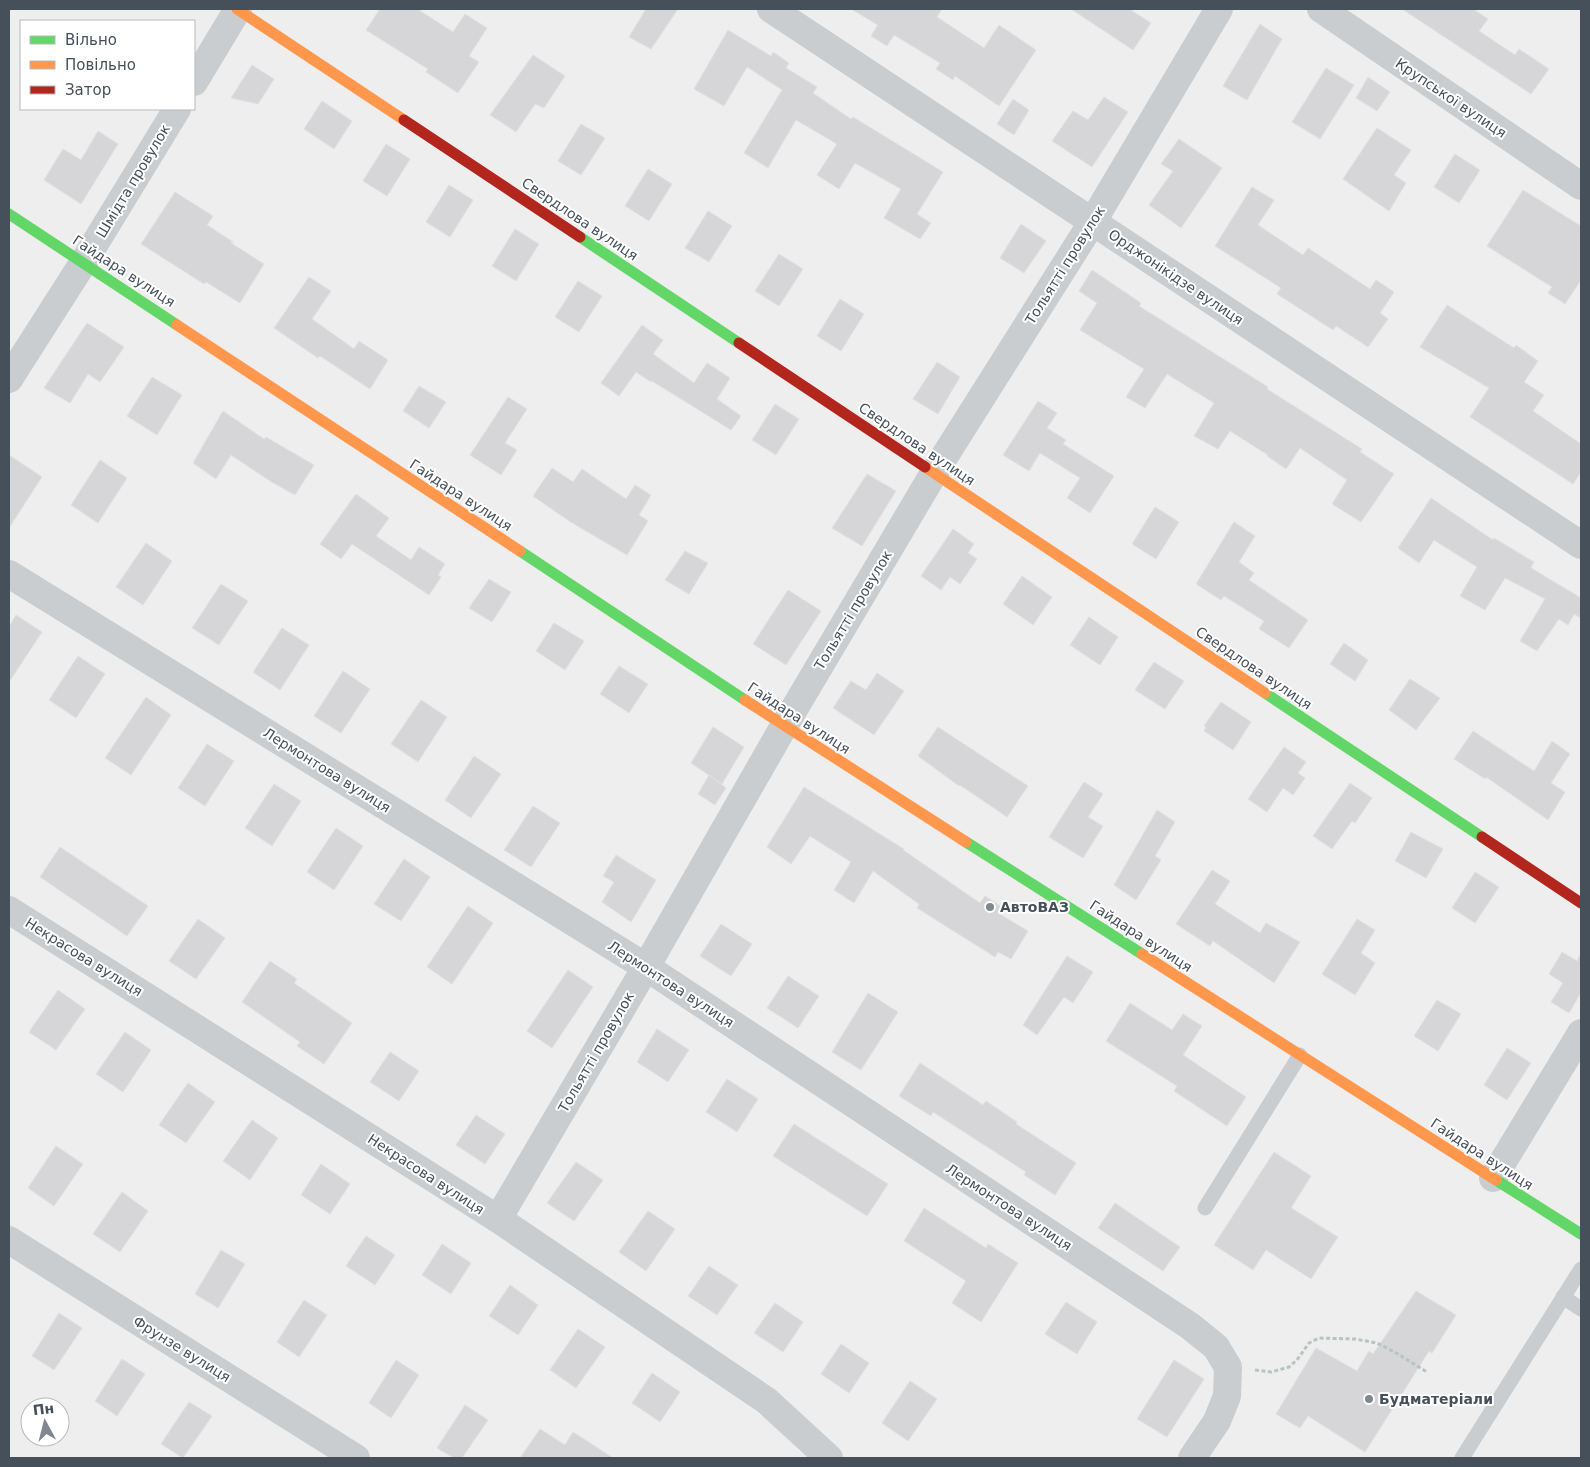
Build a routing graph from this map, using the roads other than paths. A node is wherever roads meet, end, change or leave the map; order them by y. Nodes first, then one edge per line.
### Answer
1 (238, 9) edge
2 (771, 9) edge
3 (1219, 9) edge
4 (1321, 9) edge
5 (195, 80) edge
6 (176, 110) edge
7 (1581, 186) edge
8 (9, 214) edge
9 (1093, 221) junction
10 (83, 263) junction
11 (9, 379) edge
12 (934, 473) junction
13 (1581, 545) edge
14 (9, 574) edge
15 (784, 726) junction
16 (1581, 903) edge
17 (9, 910) edge
18 (646, 967) junction
19 (1581, 1033) edge
20 (1300, 1056) junction
21 (1493, 1178) junction
22 (1205, 1208) dead end
23 (498, 1219) junction
24 (1581, 1234) edge
25 (9, 1240) edge
26 (1581, 1269) edge
27 (1563, 1297) junction
28 (1581, 1309) edge
29 (356, 1458) edge
30 (829, 1458) edge
31 (1192, 1458) edge
32 (1462, 1458) edge

1 - 5 street
1 - 12 street, Свердлова вулиця
2 - 9 street, Орджонікідзе вулиця
3 - 9 street, Тольятті провулок
4 - 7 street, Крупської вулиця
6 - 10 street, Шмідта провулок
8 - 10 street, Гайдара вулиця
9 - 12 street, Тольятті провулок
9 - 13 street, Орджонікідзе вулиця
10 - 11 street, Шмідта провулок
10 - 15 street, Гайдара вулиця
12 - 15 street, Тольятті провулок
12 - 16 street, Свердлова вулиця
14 - 18 street, Лермонтова вулиця
15 - 18 street, Тольятті провулок
15 - 20 street, Гайдара вулиця
17 - 23 street, Некрасова вулиця
18 - 23 street, Тольятті провулок
18 - 31 street, Лермонтова вулиця
19 - 21 street
20 - 21 street, Гайдара вулиця
20 - 22 lane
21 - 24 street, Гайдара вулиця
23 - 30 street, Некрасова вулиця
25 - 29 street, Фрунзе вулиця
26 - 27 lane
27 - 28 lane
27 - 32 lane

